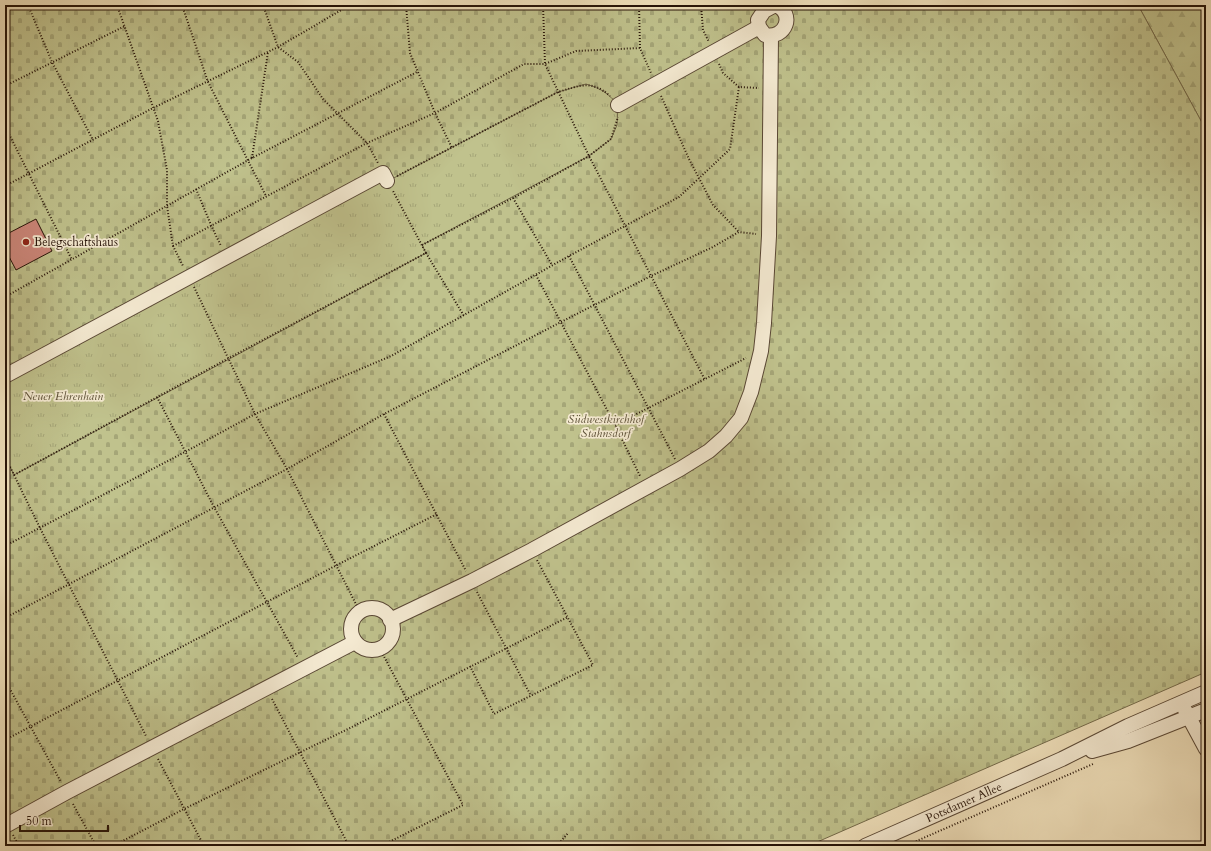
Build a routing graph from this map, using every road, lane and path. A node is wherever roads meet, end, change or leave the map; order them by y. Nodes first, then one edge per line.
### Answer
1 (28, 5) edge
2 (117, 5) edge
3 (182, 5) edge
4 (263, 5) edge
5 (350, 5) edge
6 (371, 5) edge
7 (403, 5) edge
8 (406, 5) edge
9 (543, 5) edge
10 (701, 5) edge
11 (777, 6) edge
12 (125, 26) junction
13 (759, 27) junction
14 (771, 36) junction
15 (278, 47) junction
16 (640, 48) dead end
17 (268, 52) junction
18 (714, 52) junction
19 (52, 62) junction
20 (545, 64) junction
21 (417, 72) junction
22 (208, 82) junction
23 (5, 86) edge
24 (740, 87) junction
25 (770, 89) junction
26 (558, 92) junction
27 (618, 105) junction
28 (153, 108) junction
29 (435, 113) junction
30 (336, 114) junction
31 (5, 126) edge
32 (93, 140) junction
33 (367, 143) junction
34 (452, 148) junction
35 (589, 156) junction
36 (252, 158) junction
37 (689, 159) dead end
38 (248, 160) junction
39 (29, 174) junction
40 (385, 177) junction
41 (699, 178) junction
42 (5, 186) edge
43 (196, 189) junction
44 (266, 196) junction
45 (513, 198) junction
46 (167, 206) junction
47 (211, 226) junction
48 (625, 226) junction
49 (739, 232) junction
50 (769, 236) junction
51 (422, 245) junction
52 (172, 246) junction
53 (426, 253) junction
54 (568, 256) junction
55 (227, 257) junction
56 (72, 260) junction
57 (552, 265) junction
58 (536, 275) junction
59 (651, 276) junction
60 (189, 278) junction
61 (5, 297) edge
62 (594, 306) junction
63 (464, 316) junction
64 (561, 322) junction
65 (761, 350) junction
66 (229, 358) junction
67 (5, 376) edge
68 (705, 380) junction
69 (156, 397) junction
70 (649, 408) junction
71 (255, 414) junction
72 (384, 414) junction
73 (615, 425) junction
74 (185, 452) junction
75 (5, 456) edge
76 (287, 469) junction
77 (680, 469) junction
78 (14, 475) junction
79 (646, 487) junction
80 (214, 507) junction
81 (437, 514) junction
82 (40, 528) junction
83 (5, 546) edge
84 (532, 550) junction
85 (337, 565) junction
86 (472, 581) junction
87 (69, 584) junction
88 (268, 602) junction
89 (360, 612) junction
90 (568, 617) junction
91 (5, 618) edge
92 (390, 620) junction
93 (355, 642) junction
94 (506, 648) junction
95 (380, 649) junction
96 (470, 666) junction
97 (303, 668) junction
98 (5, 680) edge
99 (119, 680) junction
100 (266, 688) junction
101 (1206, 692) edge
102 (531, 696) junction
103 (407, 698) junction
104 (1181, 702) junction
105 (1206, 710) edge
106 (1188, 717) junction
107 (30, 726) junction
108 (5, 740) edge
109 (152, 748) junction
110 (1206, 749) edge
111 (300, 752) junction
112 (1062, 759) junction
113 (1095, 763) dead end
114 (67, 792) junction
115 (184, 809) junction
116 (5, 826) edge
117 (568, 833) dead end
118 (96, 846) edge
119 (113, 846) edge
120 (204, 846) edge
121 (349, 846) edge
122 (381, 846) edge
123 (557, 846) edge
124 (865, 846) edge
125 (905, 846) edge

1 - 19 path
2 - 12 path
3 - 22 path
4 - 15 path
5 - 15 path
6 - 7 path
8 - 21 path
9 - 20 path
10 - 18 path
11 - 13 street
11 - 14 street
12 - 19 path
12 - 28 path
13 - 14 street
13 - 18 street
14 - 25 street
15 - 17 path
15 - 30 path
16 - 20 path
17 - 22 path
17 - 36 path
18 - 24 path
18 - 27 street
19 - 23 path
19 - 32 path
20 - 26 path
20 - 29 path
21 - 29 path
21 - 30 path
22 - 28 path
22 - 38 path
24 - 25 path
24 - 41 path
25 - 50 street
26 - 27 path
26 - 34 path
26 - 35 path
27 - 35 path
28 - 32 path
28 - 46 path
29 - 33 path
29 - 34 path
30 - 33 path
30 - 36 path
31 - 39 path
32 - 39 path
33 - 40 path
33 - 44 path
34 - 40 path
35 - 45 path
35 - 48 path
36 - 38 path
37 - 41 path
38 - 43 path
38 - 44 path
39 - 42 path
39 - 56 path
40 - 51 path
40 - 55 street
41 - 48 path
41 - 49 path
43 - 46 path
43 - 47 path
44 - 47 path
45 - 51 path
45 - 57 path
46 - 52 path
46 - 56 path
47 - 52 path
47 - 55 path
48 - 54 path
48 - 59 path
49 - 50 path
49 - 59 path
50 - 65 street
51 - 53 path
52 - 60 path
53 - 63 path
53 - 66 path
54 - 57 path
54 - 62 path
55 - 60 street
56 - 61 path
57 - 58 path
58 - 63 path
58 - 64 path
59 - 62 path
59 - 68 path
60 - 66 path
60 - 67 street
62 - 64 path
62 - 70 path
63 - 71 path
64 - 72 path
64 - 73 path
65 - 68 path
65 - 77 street
66 - 69 path
66 - 71 path
68 - 70 path
69 - 74 path
69 - 78 path
70 - 73 path
70 - 77 path
71 - 74 path
71 - 76 path
72 - 76 path
72 - 81 path
73 - 79 path
74 - 80 path
74 - 82 path
75 - 78 path
76 - 80 path
76 - 85 path
77 - 79 street
78 - 82 path
79 - 84 street
80 - 87 path
80 - 88 path
81 - 85 path
81 - 86 path
82 - 83 path
82 - 87 path
84 - 86 street
84 - 90 path
85 - 88 path
85 - 89 path
86 - 92 street
86 - 94 path
87 - 91 path
87 - 99 path
88 - 97 path
88 - 99 path
89 - 92 street
89 - 93 street
90 - 94 path
90 - 102 path
92 - 95 street
93 - 95 street
93 - 97 street
94 - 96 path
94 - 102 path
95 - 103 path
96 - 102 path
96 - 103 path
97 - 100 street
98 - 107 path
99 - 107 path
99 - 109 path
100 - 109 street
100 - 111 path
101 - 104 street, Potsdamer Allee
103 - 111 path
103 - 122 path
104 - 106 street
104 - 112 street, Potsdamer Allee
105 - 106 street, Potsdamer Allee
106 - 110 street
106 - 112 street, Potsdamer Allee
107 - 108 path
107 - 114 path
109 - 114 street
109 - 115 path
111 - 115 path
111 - 121 path
112 - 124 street, Potsdamer Allee
113 - 125 path
114 - 116 street
114 - 118 path
115 - 119 path
115 - 120 path
117 - 123 path

